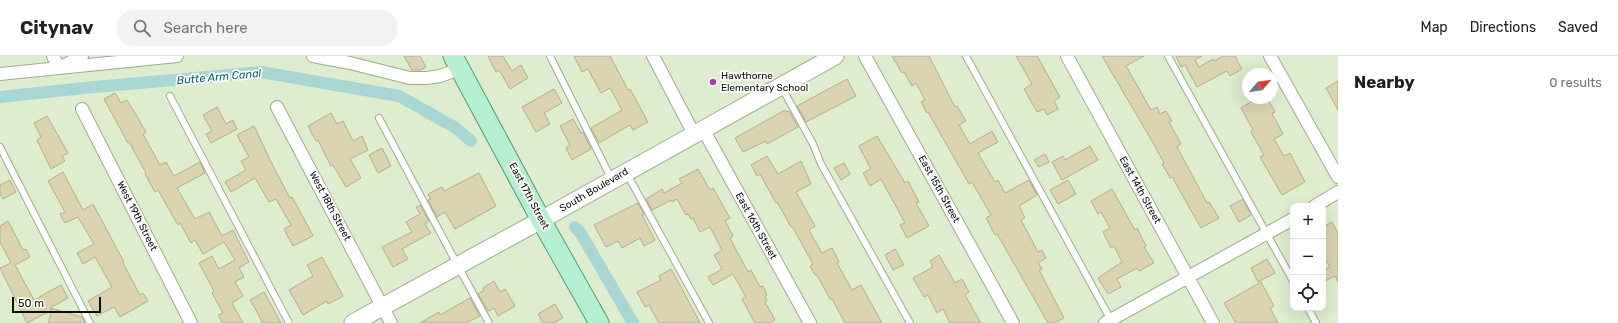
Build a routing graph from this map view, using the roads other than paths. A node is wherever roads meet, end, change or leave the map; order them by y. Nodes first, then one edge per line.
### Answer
1 (53, 56) edge
2 (82, 56) edge
3 (178, 56) edge
4 (313, 56) edge
5 (550, 56) edge
6 (653, 56) edge
7 (835, 56) edge
8 (865, 56) edge
9 (966, 56) edge
10 (1067, 56) edge
11 (1168, 56) edge
12 (1270, 56) edge
13 (356, 60) edge
14 (457, 62) edge
15 (59, 68) junction
16 (0, 74) edge
17 (781, 86) junction
18 (170, 96) dead end
19 (278, 106) dead end
20 (82, 109) dead end
21 (379, 118) dead end
22 (699, 132) junction
23 (0, 146) edge
24 (619, 176) junction
25 (1338, 177) edge
26 (1338, 192) edge
27 (1320, 203) edge
28 (541, 220) junction
29 (1290, 221) edge
30 (1267, 234) junction
31 (458, 266) junction
32 (1290, 276) edge
33 (1188, 278) junction
34 (382, 306) junction
35 (1310, 311) edge
36 (1109, 322) edge
37 (90, 323) edge
38 (191, 323) edge
39 (289, 323) edge
40 (353, 323) edge
41 (391, 323) edge
42 (489, 323) edge
43 (599, 323) edge
44 (709, 323) edge
45 (810, 323) edge
46 (910, 323) edge
47 (1013, 323) edge
48 (1213, 323) edge
49 (1316, 323) edge

1 - 15 street
2 - 15 street
3 - 15 street
4 - 13 street
5 - 24 lane
6 - 22 street, East 16th Street
7 - 17 street, South Boulevard
8 - 47 street, East 15th Street
9 - 36 lane
10 - 33 street, East 14th Street
11 - 30 lane
12 - 25 street
13 - 14 street
14 - 28 main road, East 17th Street
15 - 16 street
17 - 22 street, South Boulevard
17 - 46 lane
18 - 39 lane
19 - 34 street, West 18th Street
20 - 38 street, West 19th Street
21 - 31 lane
22 - 24 street, South Boulevard
22 - 45 street, East 16th Street
23 - 37 lane
24 - 28 street, South Boulevard
24 - 44 lane
26 - 27 street
28 - 31 street, South Boulevard
28 - 43 main road, East 17th Street
29 - 30 street
30 - 32 lane
30 - 33 street
31 - 34 street, South Boulevard
31 - 42 lane
33 - 36 street
33 - 48 street, East 14th Street
34 - 40 street, South Boulevard
34 - 41 street, West 18th Street
35 - 49 lane

